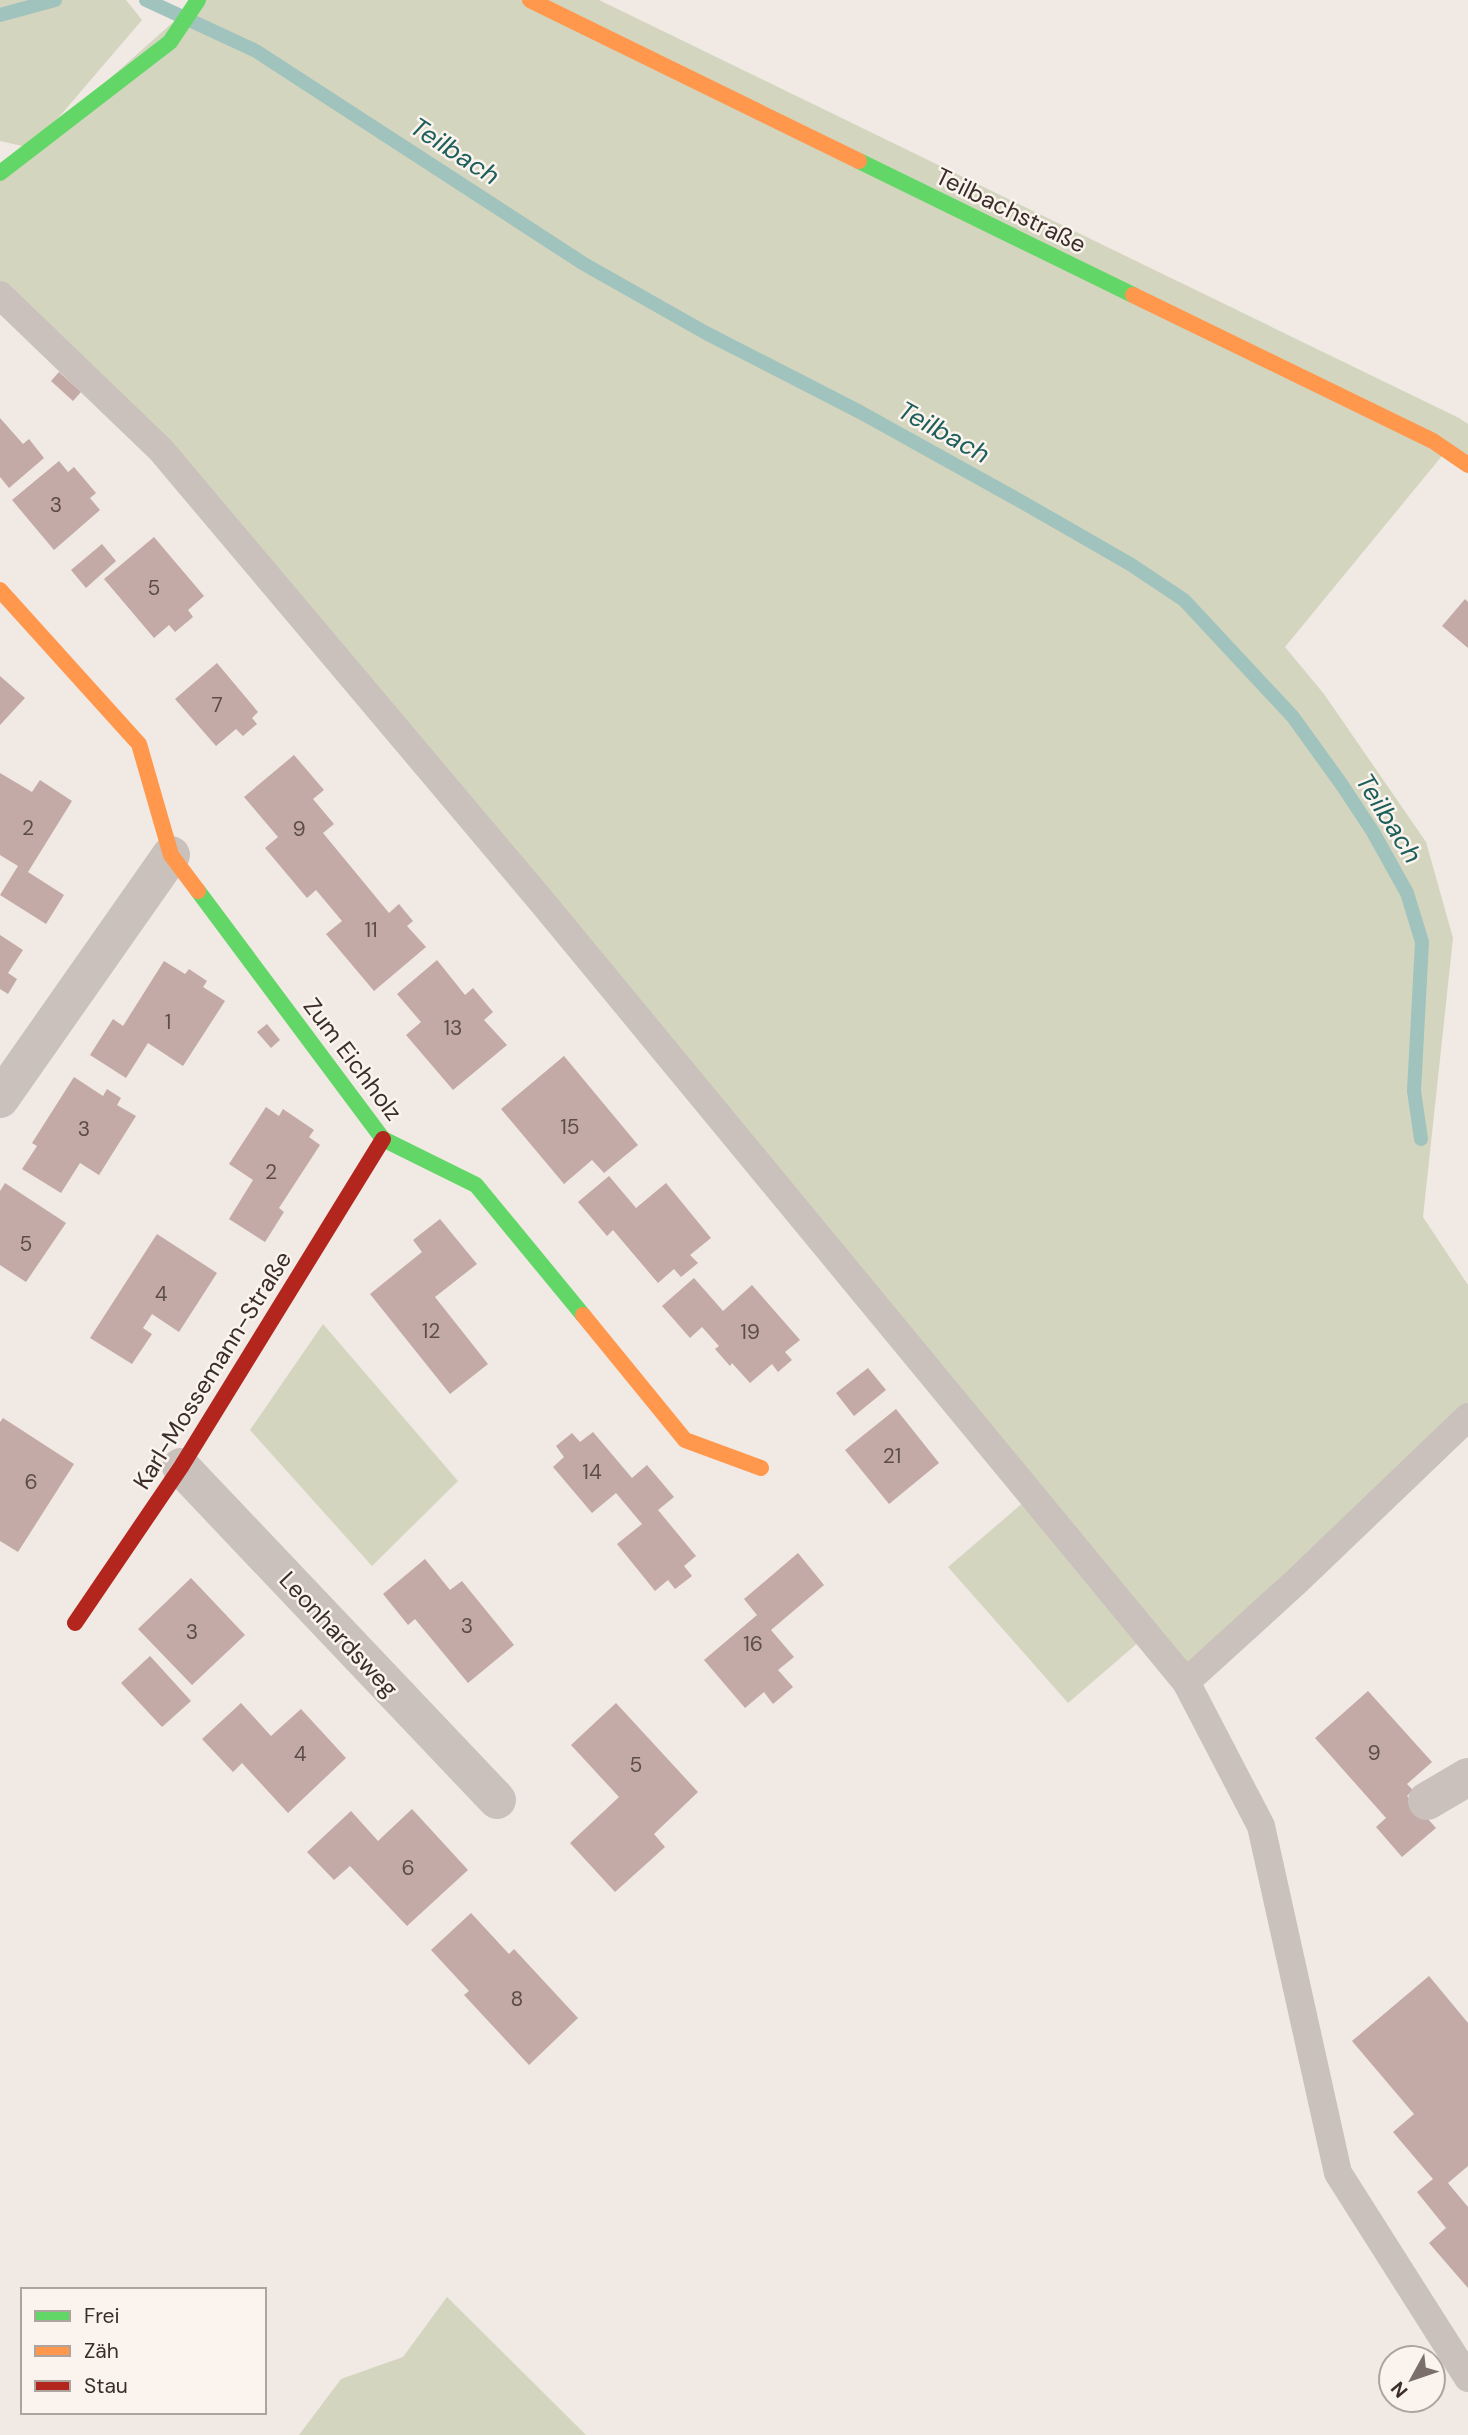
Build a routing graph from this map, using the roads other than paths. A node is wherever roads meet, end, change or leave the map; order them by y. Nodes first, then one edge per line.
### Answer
1 (198, 0) edge
2 (530, 0) edge
3 (0, 173) edge
4 (0, 295) edge
5 (1468, 465) edge
6 (0, 590) edge
7 (171, 855) junction
8 (0, 1099) edge
9 (383, 1139) junction
10 (1468, 1417) edge
11 (181, 1467) junction
12 (761, 1468) dead end
13 (75, 1623) dead end
14 (1186, 1682) junction
15 (1468, 1777) edge
16 (497, 1800) dead end
17 (1427, 1801) dead end
18 (1468, 2378) edge

1 - 3 street
2 - 5 street, Teilbachstraße
4 - 14 lane
6 - 7 street, Zum Eichholz
7 - 8 street
7 - 9 street, Zum Eichholz
9 - 11 street, Karl-Mossemann-Straße
9 - 12 street, Zum Eichholz
10 - 14 lane
11 - 13 street, Karl-Mossemann-Straße
11 - 16 street, Leonhardsweg
14 - 18 lane
15 - 17 street

